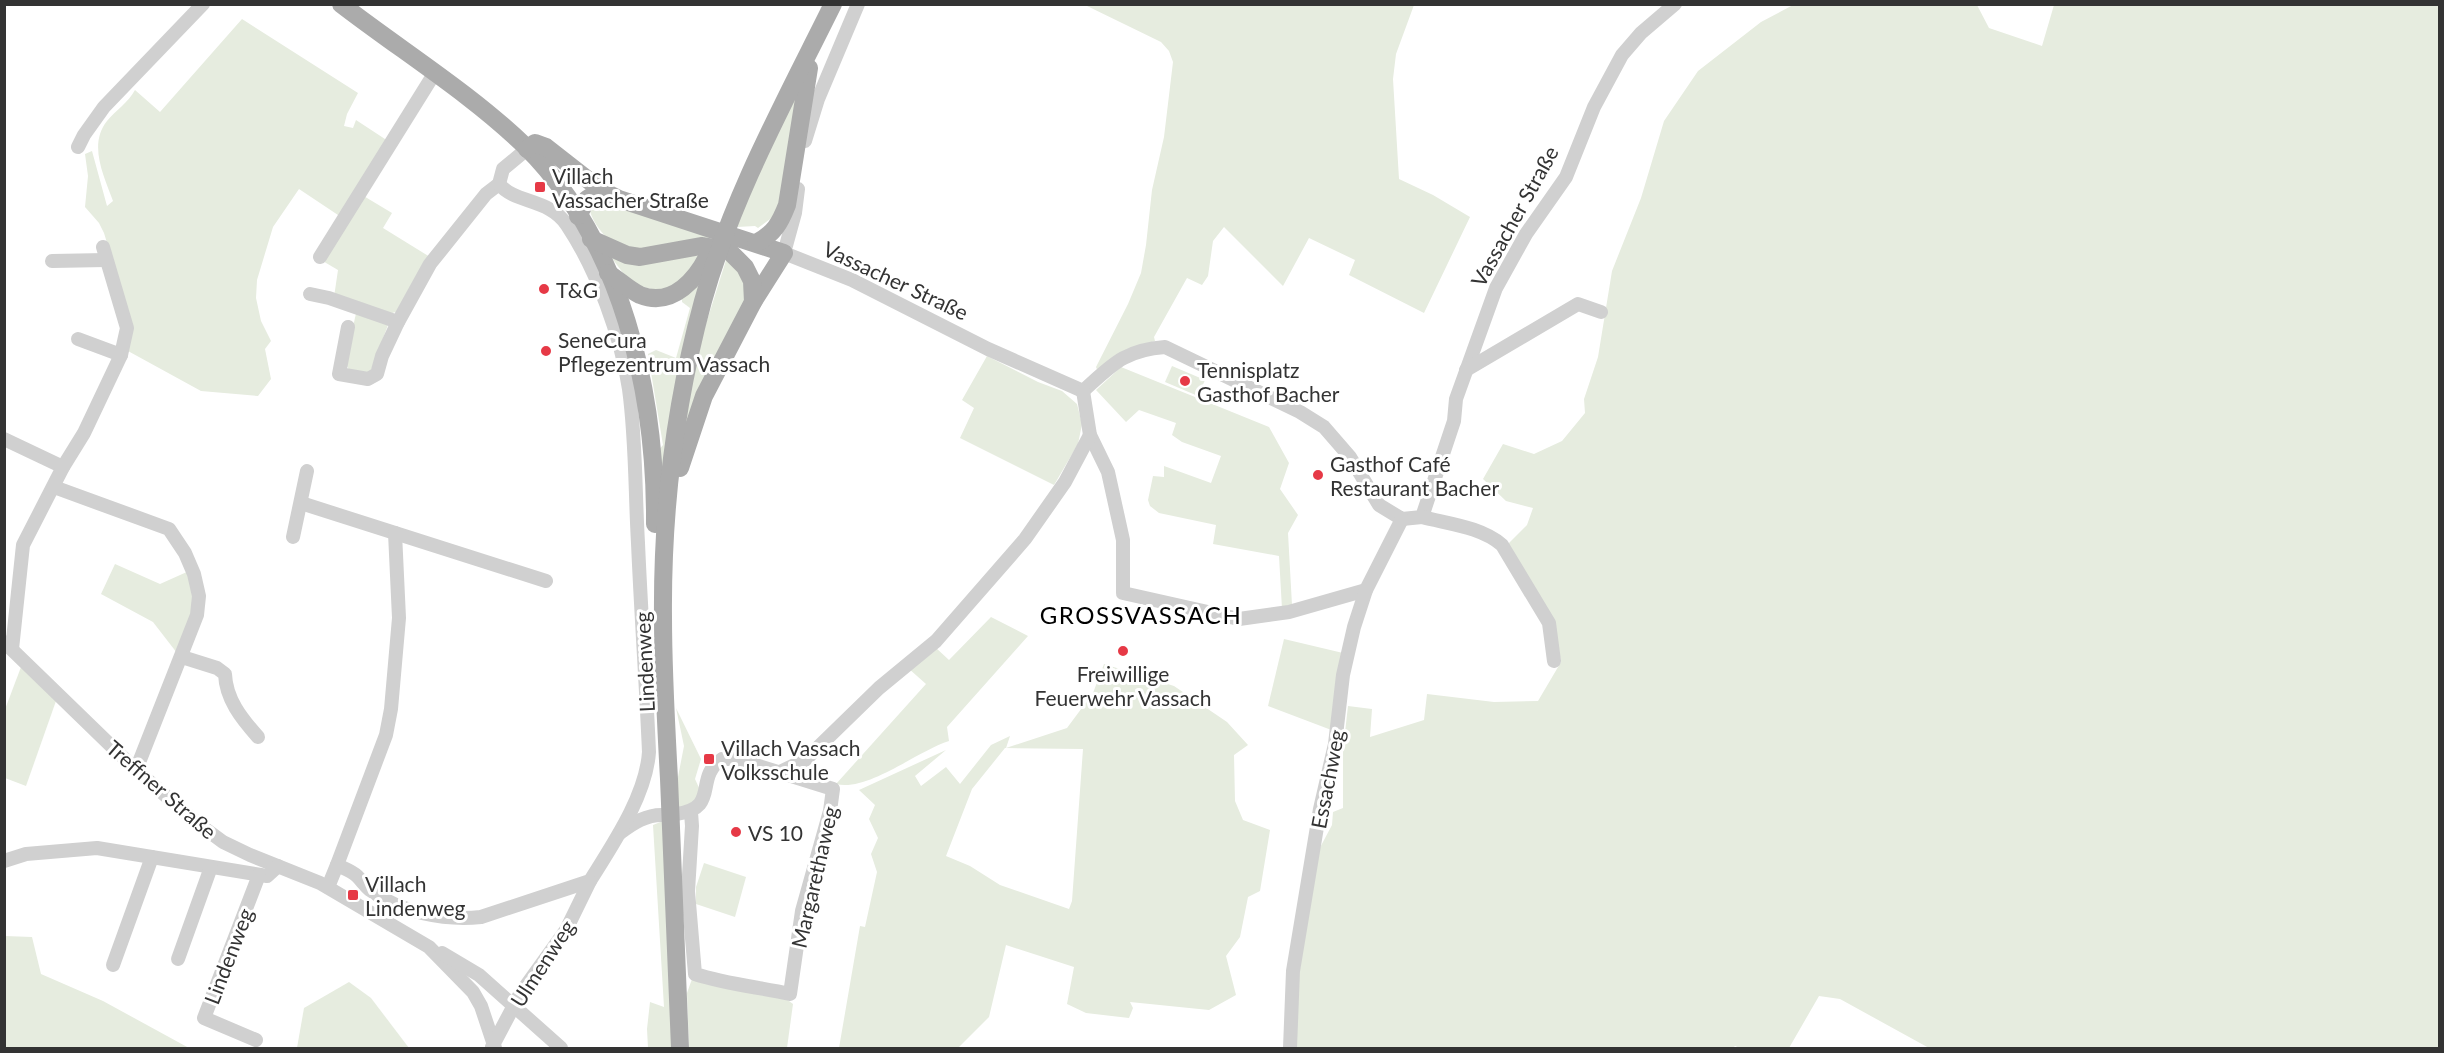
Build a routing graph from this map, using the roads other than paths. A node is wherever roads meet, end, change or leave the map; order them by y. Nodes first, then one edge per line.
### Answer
1 (203, 4) edge
2 (341, 4) edge
3 (833, 4) edge
4 (858, 4) edge
5 (1675, 4) edge
6 (813, 46) junction
7 (434, 74) junction
8 (78, 147) dead end
9 (527, 149) junction
10 (499, 184) junction
11 (601, 190) junction
12 (578, 216) junction
13 (591, 239) junction
14 (756, 243) junction
15 (784, 253) junction
16 (320, 257) dead end
17 (52, 261) dead end
18 (708, 270) junction
19 (608, 273) junction
20 (310, 294) dead end
21 (753, 302) junction
22 (1601, 312) dead end
23 (398, 322) junction
24 (348, 327) dead end
25 (78, 339) dead end
26 (121, 355) junction
27 (1466, 370) junction
28 (1083, 391) junction
29 (1090, 435) junction
30 (4, 439) edge
31 (63, 467) junction
32 (307, 471) dead end
33 (54, 487) junction
34 (300, 503) junction
35 (1422, 517) junction
36 (666, 518) junction
37 (1402, 519) junction
38 (395, 534) junction
39 (293, 537) dead end
40 (546, 581) dead end
41 (1366, 590) junction
42 (663, 615) junction
43 (8, 646) edge
44 (182, 657) junction
45 (1554, 661) dead end
46 (258, 737) dead end
47 (136, 770) junction
48 (782, 771) junction
49 (640, 789) junction
50 (671, 814) junction
51 (619, 834) junction
52 (152, 857) junction
53 (4, 861) edge
54 (337, 865) junction
55 (278, 866) junction
56 (212, 867) junction
57 (259, 875) junction
58 (590, 882) junction
59 (328, 887) junction
60 (429, 947) junction
61 (178, 959) dead end
62 (112, 965) dead end
63 (513, 1006) junction
64 (256, 1040) dead end
65 (494, 1047) edge
66 (561, 1048) edge
67 (680, 1048) edge
68 (1290, 1048) edge

1 - 8 street
2 - 7 main road
3 - 6 main road
4 - 15 street
5 - 27 street, Vassacher Straße
6 - 14 main road
6 - 18 main road
7 - 9 main road
7 - 16 street
9 - 10 street
9 - 11 main road, Vassacher Straße
9 - 12 main road
10 - 23 street
10 - 49 street, Lindenweg
11 - 12 main road
11 - 14 main road, Vassacher Straße
12 - 13 main road
13 - 19 main road
13 - 21 main road
14 - 15 main road, Vassacher Straße
15 - 21 main road
15 - 28 street, Vassacher Straße
17 - 26 street
18 - 19 main road
18 - 36 main road
19 - 42 main road
20 - 23 street
21 - 36 main road
22 - 27 street
23 - 24 street
25 - 26 street
26 - 31 street
27 - 35 street, Vassacher Straße
28 - 29 street
28 - 37 street
29 - 41 street
29 - 48 street
30 - 31 street
31 - 33 street
32 - 34 street
33 - 43 street
33 - 44 street
34 - 38 street
34 - 39 street
35 - 37 street
35 - 45 street
36 - 42 main road
37 - 41 street, Essachweg
38 - 40 street
38 - 54 street
41 - 68 street, Essachweg
42 - 67 main road
43 - 47 street, Treffner Straße
44 - 46 street
44 - 47 street
47 - 55 street, Treffner Straße
48 - 50 street
48 - 50 street, Margarethaweg
49 - 50 street
49 - 51 street, Lindenweg
50 - 51 street
51 - 58 street, Lindenweg
52 - 53 street
52 - 56 street
52 - 62 street
54 - 58 street
54 - 59 street
55 - 57 street
55 - 59 street, Treffner Straße
56 - 57 street
56 - 61 street
57 - 64 street, Lindenweg
58 - 63 street, Ulmenweg
59 - 60 street, Treffner Straße
60 - 63 street
60 - 65 street, Treffner Straße
63 - 65 street, Ulmenweg
63 - 66 street

